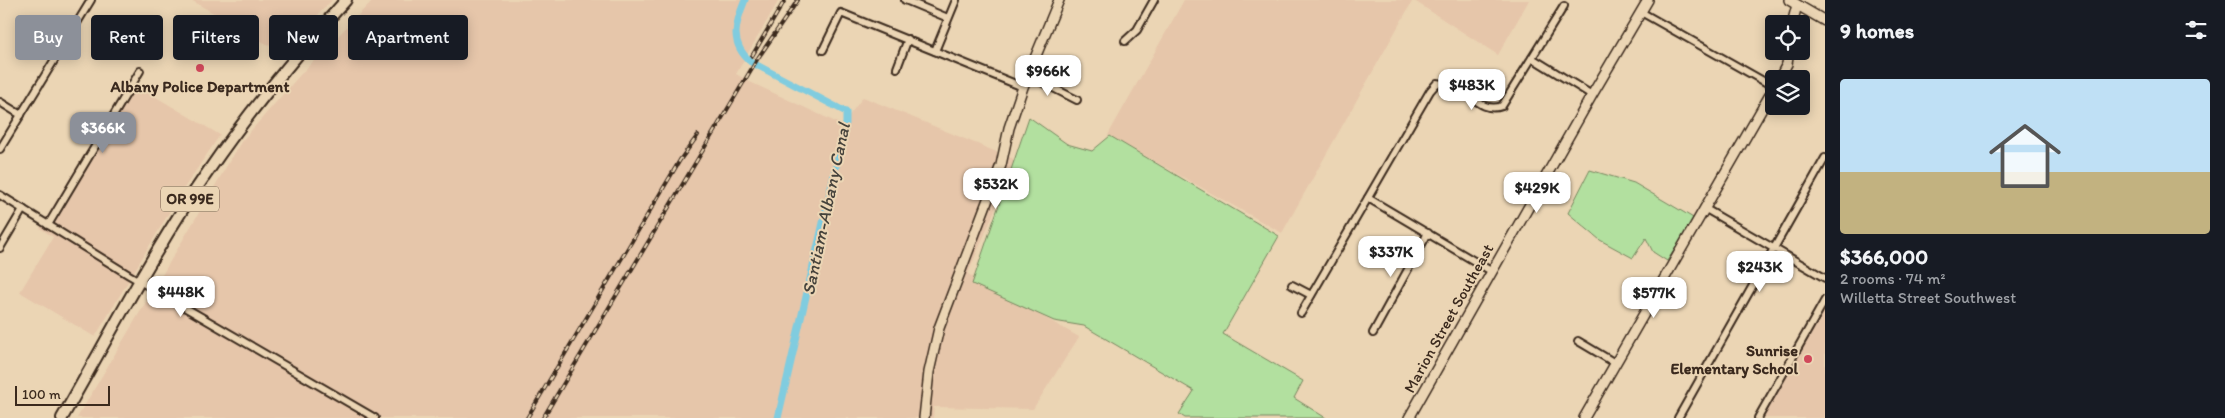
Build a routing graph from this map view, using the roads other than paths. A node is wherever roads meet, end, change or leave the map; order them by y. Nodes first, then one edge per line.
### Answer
1 (91, 0) edge
2 (346, 0) edge
3 (905, 0) edge
4 (956, 0) edge
5 (1059, 0) edge
6 (1154, 0) edge
7 (1648, 0) edge
8 (1795, 2) edge
9 (1564, 6) dead end
10 (1641, 12) junction
11 (1793, 15) edge
12 (948, 18) junction
13 (1825, 21) edge
14 (908, 40) junction
15 (1125, 41) dead end
16 (823, 50) dead end
17 (935, 51) junction
18 (1532, 58) junction
19 (897, 68) dead end
20 (140, 72) dead end
21 (1028, 75) junction
22 (1765, 82) edge
23 (1024, 87) junction
24 (1592, 95) junction
25 (1077, 100) dead end
26 (0, 102) edge
27 (1765, 103) edge
28 (21, 115) junction
29 (0, 149) edge
30 (1825, 158) edge
31 (0, 195) edge
32 (1368, 198) junction
33 (1704, 208) junction
34 (23, 209) junction
35 (48, 225) junction
36 (1428, 233) junction
37 (0, 248) edge
38 (1773, 248) junction
39 (1491, 271) junction
40 (1825, 278) edge
41 (140, 281) junction
42 (1292, 284) dead end
43 (1311, 295) junction
44 (1825, 300) edge
45 (1301, 313) dead end
46 (1373, 333) dead end
47 (1578, 341) dead end
48 (1615, 363) junction
49 (1588, 416) edge
50 (62, 418) edge
51 (375, 418) edge
52 (924, 418) edge
53 (1409, 418) edge
54 (1678, 418) edge
55 (1758, 418) edge

1 - 28 street
2 - 41 main road, OR 99E
3 - 12 street
4 - 12 street
5 - 21 street
6 - 15 street
7 - 10 street, Marion Street Southeast
8 - 11 street
8 - 13 street
9 - 18 street
10 - 22 street
10 - 24 street, Marion Street Southeast
12 - 17 street
14 - 16 street
14 - 17 street
14 - 19 street
17 - 23 street
18 - 24 street
18 - 32 street
20 - 35 street
21 - 23 street
21 - 25 street
23 - 52 street
24 - 39 street, Marion Street Southeast
26 - 28 street
27 - 33 street
28 - 29 street
30 - 38 street
31 - 34 street
32 - 36 street
32 - 43 street
33 - 38 street
33 - 48 street
34 - 35 street
34 - 37 street
35 - 41 street
36 - 39 street
36 - 46 street
38 - 40 street
38 - 54 street
39 - 53 street, Marion Street Southeast
41 - 50 main road, OR 99E
41 - 51 street
42 - 43 street
43 - 45 street
44 - 55 street
47 - 48 street
48 - 49 street

